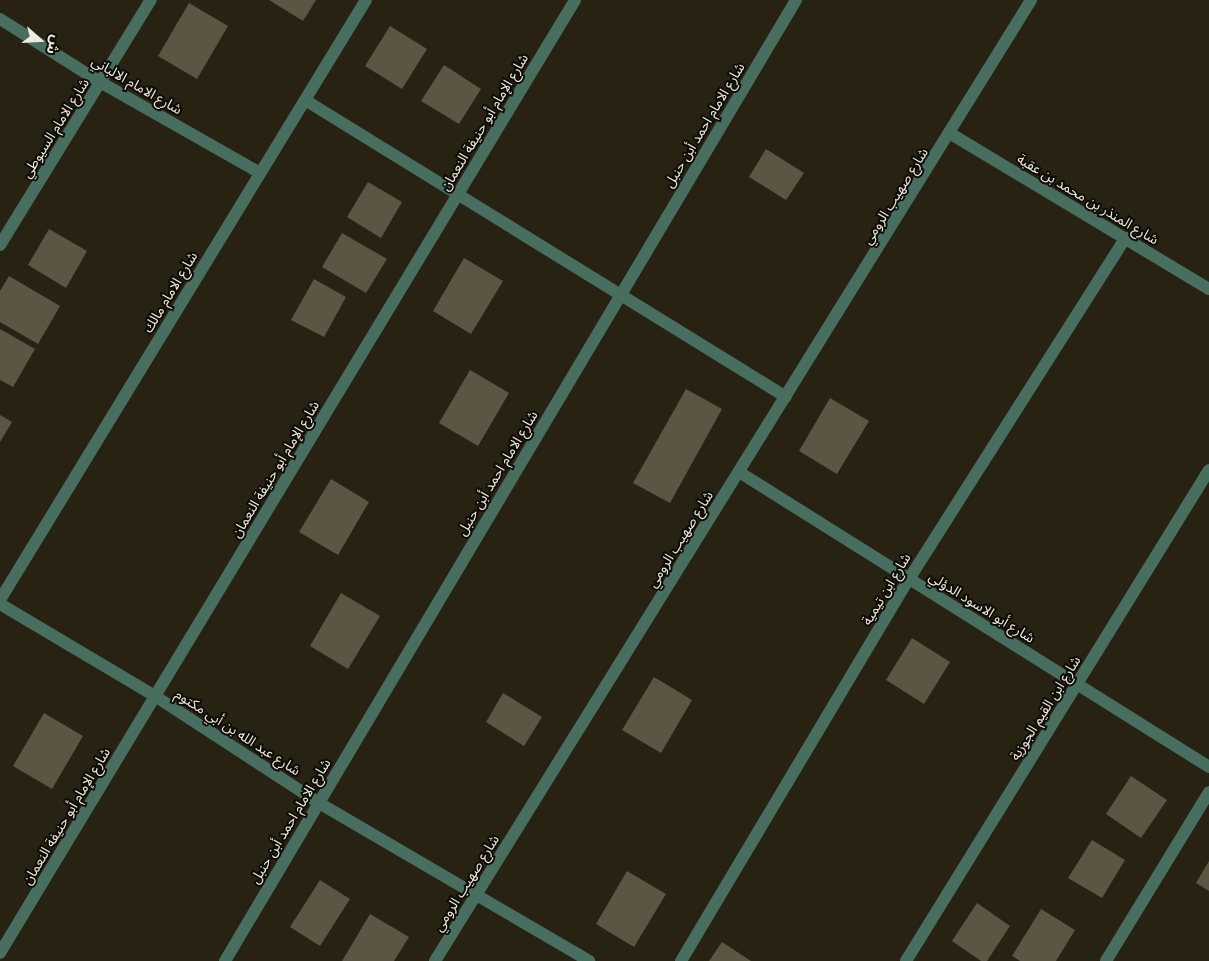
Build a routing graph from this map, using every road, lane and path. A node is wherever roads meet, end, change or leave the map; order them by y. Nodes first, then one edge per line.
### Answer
1 (150, 0) edge
2 (366, 0) edge
3 (575, 0) edge
4 (796, 0) edge
5 (1031, 0) edge
6 (0, 19) edge
7 (100, 82) junction
8 (305, 100) junction
9 (951, 134) junction
10 (260, 173) junction
11 (458, 195) junction
12 (1125, 238) junction
13 (0, 245) edge
14 (1209, 289) edge
15 (620, 295) junction
16 (786, 397) junction
17 (1209, 470) edge
18 (739, 472) junction
19 (909, 579) junction
20 (0, 602) edge
21 (1077, 684) junction
22 (155, 696) junction
23 (1209, 767) edge
24 (1209, 792) edge
25 (319, 803) junction
26 (476, 896) junction
27 (0, 953) edge
28 (225, 961) edge
29 (435, 961) edge
30 (589, 961) edge
31 (681, 961) edge
32 (906, 961) edge
33 (1106, 961) edge

1 - 7 street, شارع الامام السيوطي
2 - 8 street, شارع الامام مالك
3 - 11 street, شارع الإمام أبو حنيفة النعمان
4 - 15 street, شارع الامام احمد أبن حنبل
5 - 9 street, شارع صهيب الرومي
6 - 7 street, شارع الامام الالباني
7 - 10 street, شارع الامام الالباني
7 - 13 street, شارع الامام السيوطي
8 - 10 street, شارع الامام مالك
8 - 11 street
9 - 12 street, شارع المنذر بن محمد بن عقبة
9 - 16 street, شارع صهيب الرومي
10 - 20 street, شارع الامام مالك
11 - 15 street
11 - 22 street, شارع الإمام أبو حنيفة النعمان
12 - 14 street, شارع المنذر بن محمد بن عقبة
12 - 19 street, شارع ابن تيمية
15 - 16 street
15 - 25 street, شارع الامام احمد أبن حنبل
16 - 18 street, شارع صهيب الرومي
17 - 21 street, شارع ابن القيم الجوزية
18 - 19 street, شارع أبو الاسود الدؤلي
18 - 26 street, شارع صهيب الرومي
19 - 21 street, شارع أبو الاسود الدؤلي
19 - 31 street, شارع ابن تيمية
20 - 22 street, شارع عبد الله بن أبي مكتوم
21 - 23 street, شارع أبو الاسود الدؤلي
21 - 32 street, شارع ابن القيم الجوزية
22 - 25 street, شارع عبد الله بن أبي مكتوم
22 - 27 street, شارع الإمام أبو حنيفة النعمان
24 - 33 street
25 - 26 street, شارع عبد الله بن أبي مكتوم
25 - 28 street, شارع الامام احمد أبن حنبل
26 - 29 street, شارع صهيب الرومي
26 - 30 street, شارع عبد الله بن أبي مكتوم

